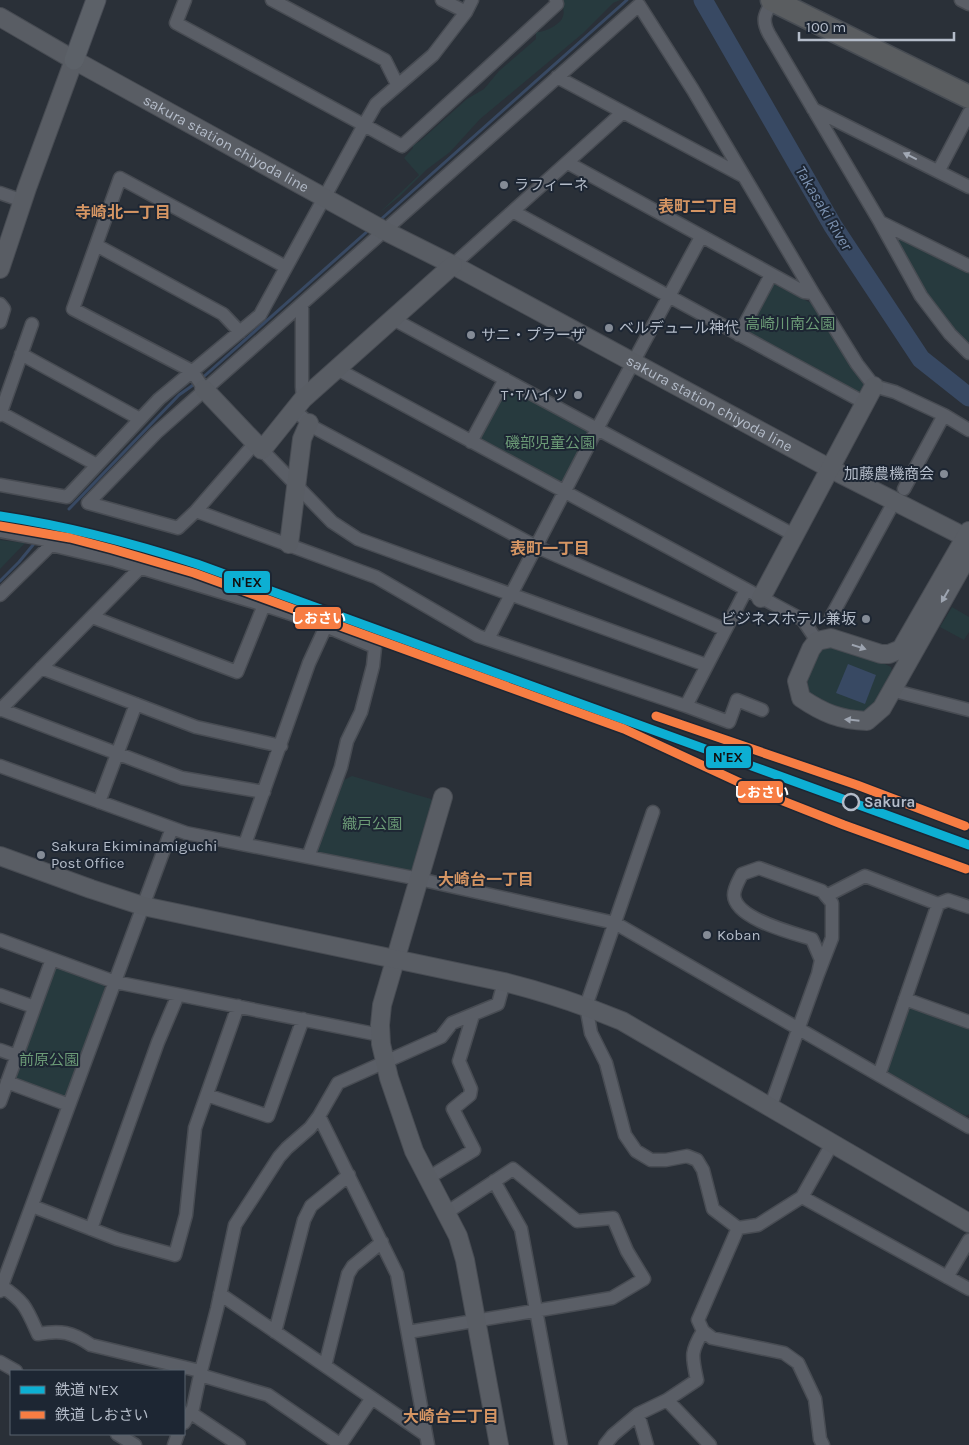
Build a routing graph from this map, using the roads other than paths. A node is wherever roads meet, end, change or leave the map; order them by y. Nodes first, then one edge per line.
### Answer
1 (96, 0) edge
2 (185, 0) edge
3 (272, 0) edge
4 (442, 0) edge
5 (472, 0) edge
6 (556, 0) edge
7 (772, 0) edge
8 (961, 0) edge
9 (969, 4) edge
10 (466, 12) junction
11 (0, 17) edge
12 (74, 60) junction
13 (557, 78) junction
14 (397, 84) junction
15 (969, 97) edge
16 (813, 109) junction
17 (622, 113) junction
18 (969, 113) edge
19 (364, 125) junction
20 (568, 163) junction
21 (939, 170) junction
22 (744, 176) junction
23 (969, 187) edge
24 (0, 194) edge
25 (323, 197) junction
26 (23, 201) junction
27 (514, 212) junction
28 (880, 222) junction
29 (385, 231) junction
30 (701, 237) junction
31 (96, 245) junction
32 (2, 263) edge
33 (454, 265) junction
34 (969, 266) edge
35 (286, 267) junction
36 (771, 275) junction
37 (813, 292) junction
38 (669, 296) junction
39 (0, 304) edge
40 (302, 305) junction
41 (393, 319) junction
42 (0, 322) edge
43 (32, 324) dead end
44 (240, 332) junction
45 (740, 335) junction
46 (969, 353) edge
47 (21, 354) junction
48 (634, 362) junction
49 (337, 369) junction
50 (192, 371) junction
51 (505, 379) junction
52 (874, 386) junction
53 (204, 390) junction
54 (865, 403) junction
55 (298, 404) junction
56 (0, 414) edge
57 (944, 415) junction
58 (140, 419) junction
59 (309, 422) junction
60 (597, 429) junction
61 (969, 430) edge
62 (471, 442) junction
63 (258, 447) junction
64 (97, 465) junction
65 (829, 468) junction
66 (296, 485) junction
67 (0, 486) edge
68 (564, 492) junction
69 (899, 495) junction
70 (196, 511) junction
71 (0, 531) edge
72 (794, 535) junction
73 (968, 540) edge
74 (289, 544) junction
75 (51, 545) junction
76 (537, 547) junction
77 (140, 568) junction
78 (512, 594) junction
79 (753, 594) junction
80 (0, 595) edge
81 (264, 605) junction
82 (92, 617) junction
83 (831, 617) dead end
84 (326, 626) junction
85 (724, 629) junction
86 (488, 639) junction
87 (817, 641) junction
88 (706, 665) junction
89 (41, 668) junction
90 (891, 690) junction
91 (136, 704) junction
92 (686, 706) junction
93 (0, 710) edge
94 (762, 710) dead end
95 (969, 710) edge
96 (281, 746) junction
97 (117, 754) junction
98 (0, 766) edge
99 (264, 792) junction
100 (443, 797) dead end
101 (99, 802) junction
102 (653, 812) dead end
103 (172, 828) junction
104 (245, 844) junction
105 (0, 856) edge
106 (308, 857) junction
107 (419, 879) junction
108 (826, 896) junction
109 (938, 904) junction
110 (143, 906) junction
111 (969, 907) edge
112 (615, 923) junction
113 (0, 940) edge
114 (52, 959) junction
115 (395, 959) junction
116 (818, 974) junction
117 (115, 982) junction
118 (504, 982) junction
119 (178, 994) junction
120 (0, 995) edge
121 (905, 999) junction
122 (238, 1006) junction
123 (586, 1006) junction
124 (34, 1007) junction
125 (473, 1015) junction
126 (303, 1020) junction
127 (969, 1022) edge
128 (798, 1029) junction
129 (380, 1035) junction
130 (0, 1050) edge
131 (16, 1056) junction
132 (386, 1063) junction
133 (879, 1075) junction
134 (7, 1082) junction
135 (207, 1095) junction
136 (0, 1102) edge
137 (69, 1105) junction
138 (770, 1108) junction
139 (319, 1116) junction
140 (969, 1127) edge
141 (832, 1144) junction
142 (349, 1175) junction
143 (428, 1178) junction
144 (494, 1181) junction
145 (802, 1198) junction
146 (32, 1206) junction
147 (446, 1213) junction
148 (969, 1223) edge
149 (738, 1228) junction
150 (91, 1229) junction
151 (969, 1240) edge
152 (382, 1242) junction
153 (947, 1277) junction
154 (1, 1288) edge
155 (969, 1289) edge
156 (220, 1294) junction
157 (536, 1311) junction
158 (476, 1321) junction
159 (703, 1331) junction
160 (275, 1332) junction
161 (408, 1332) junction
162 (0, 1362) edge
163 (325, 1366) junction
164 (14, 1370) edge
165 (200, 1373) junction
166 (372, 1398) junction
167 (667, 1400) junction
168 (638, 1414) junction
169 (187, 1418) edge
170 (119, 1435) edge
171 (427, 1440) edge
172 (135, 1445) edge
173 (239, 1445) edge
174 (340, 1445) edge
175 (499, 1445) edge
176 (561, 1445) edge
177 (605, 1445) edge
178 (647, 1445) edge
179 (710, 1445) edge
180 (823, 1445) edge

1 - 12 main road
2 - 19 street
3 - 14 street
4 - 10 street
5 - 10 street
6 - 19 street
7 - 15 highway
7 - 16 street
8 - 9 street
10 - 14 street
11 - 12 street, sakura station chiyoda line
12 - 25 street, sakura station chiyoda line
12 - 26 street
13 - 17 street
13 - 22 street
13 - 29 street
14 - 19 street
21 -> 16 street
16 - 28 street
17 - 20 street
17 - 22 street
18 - 21 street
19 - 25 street
20 - 27 street
20 - 30 street
21 - 23 street
22 - 37 street
24 - 26 street
25 - 29 street, sakura station chiyoda line
25 - 35 street
26 - 32 street
27 - 33 street
27 - 38 street
28 - 34 street
28 - 46 street
29 - 33 street, sakura station chiyoda line
29 - 40 street
30 - 36 street
30 - 38 street
31 - 35 street
31 - 44 street
31 - 50 street
33 - 41 street
33 - 48 street, sakura station chiyoda line
35 - 44 street
36 - 37 street
36 - 45 street
37 - 52 street
38 - 45 street
38 - 48 street
39 - 42 street
40 - 53 street
40 - 55 street
41 - 49 street
41 - 51 street
43 - 47 street
44 - 50 street
45 - 54 street
47 - 56 street
47 - 58 street
48 - 60 street
48 - 65 street, sakura station chiyoda line
49 - 55 street
49 - 62 street
50 - 53 street
50 - 58 street
51 - 60 street
51 - 62 street
52 - 54 street
52 - 57 street
53 - 63 street
53 - 70 street
54 - 65 street
55 - 59 street
55 - 63 street
56 - 64 street
57 - 61 street
57 - 69 street
58 - 64 street
59 - 66 street
59 - 76 street
60 - 68 street
60 - 72 street
62 - 68 street
63 - 66 street
63 - 70 street
64 - 67 street
65 - 69 street, sakura station chiyoda line
65 - 72 street
66 - 74 street
66 - 78 street
68 - 76 street
68 - 79 street
69 - 73 street, sakura station chiyoda line
69 - 83 street
70 - 74 street
71 - 75 street
72 - 79 street
87 -> 73 street
73 -> 90 street
74 - 86 street
75 - 77 street
75 - 80 street
76 - 78 street
76 - 85 street
77 - 81 street
77 - 82 street
78 - 86 street
78 - 88 street
79 - 85 street
79 - 87 street
81 - 82 street
81 - 84 street
82 - 89 street
84 - 96 street
84 - 106 street
85 - 88 street
86 - 92 street
90 -> 87 street
88 - 92 street
89 - 91 street
89 - 93 street
90 - 95 street
91 - 96 street
91 - 97 street
92 - 94 street
93 - 97 street
96 - 99 street
97 - 99 street
97 - 101 street
98 - 101 street
99 - 104 street
100 - 107 street
101 - 103 street
102 - 112 street
103 - 104 street
103 - 110 street
104 - 106 street
105 - 110 street
106 - 107 street
107 - 112 street
107 - 115 street
108 - 109 street
108 - 116 street
108 - 116 street
109 - 111 street
109 - 121 street
110 - 115 street
110 - 117 street
112 - 123 street
112 - 128 street
113 - 114 street
114 - 117 street
114 - 124 street
115 - 118 street
115 - 129 street
116 - 128 street
117 - 119 street
117 - 137 street
118 - 123 street
118 - 125 street
119 - 122 street
119 - 150 street
120 - 124 street
121 - 127 street
121 - 133 street
122 - 126 street
122 - 135 street
123 - 138 street
123 - 149 street
124 - 131 street
125 - 132 street
125 - 143 street
126 - 129 street
126 - 135 street
128 - 133 street
128 - 138 street
129 - 132 street
130 - 131 street
131 - 134 street
132 - 139 street
132 - 143 street
133 - 140 street
134 - 136 street
134 - 137 street
135 - 150 street
137 - 146 street
138 - 141 street
139 - 142 street
139 - 156 street
141 - 145 street
141 - 148 street
142 - 152 street
142 - 160 street
143 - 147 street
144 - 147 street
144 - 157 street
144 - 157 street
145 - 149 street
145 - 153 street
146 - 150 street
146 - 154 street
147 - 158 street
149 - 159 street
151 - 153 street
152 - 161 street
152 - 163 street
153 - 155 street
154 - 165 street
156 - 160 street
156 - 165 street
157 - 158 street
157 - 176 street
158 - 161 street
158 - 175 street
159 - 167 street
159 - 180 street
160 - 163 street
161 - 171 street
162 - 164 street
163 - 166 street
165 - 169 street
165 - 174 street
166 - 171 street
166 - 174 street
167 - 168 street
167 - 179 street
168 - 177 street
168 - 178 street
169 - 173 street
170 - 172 street

